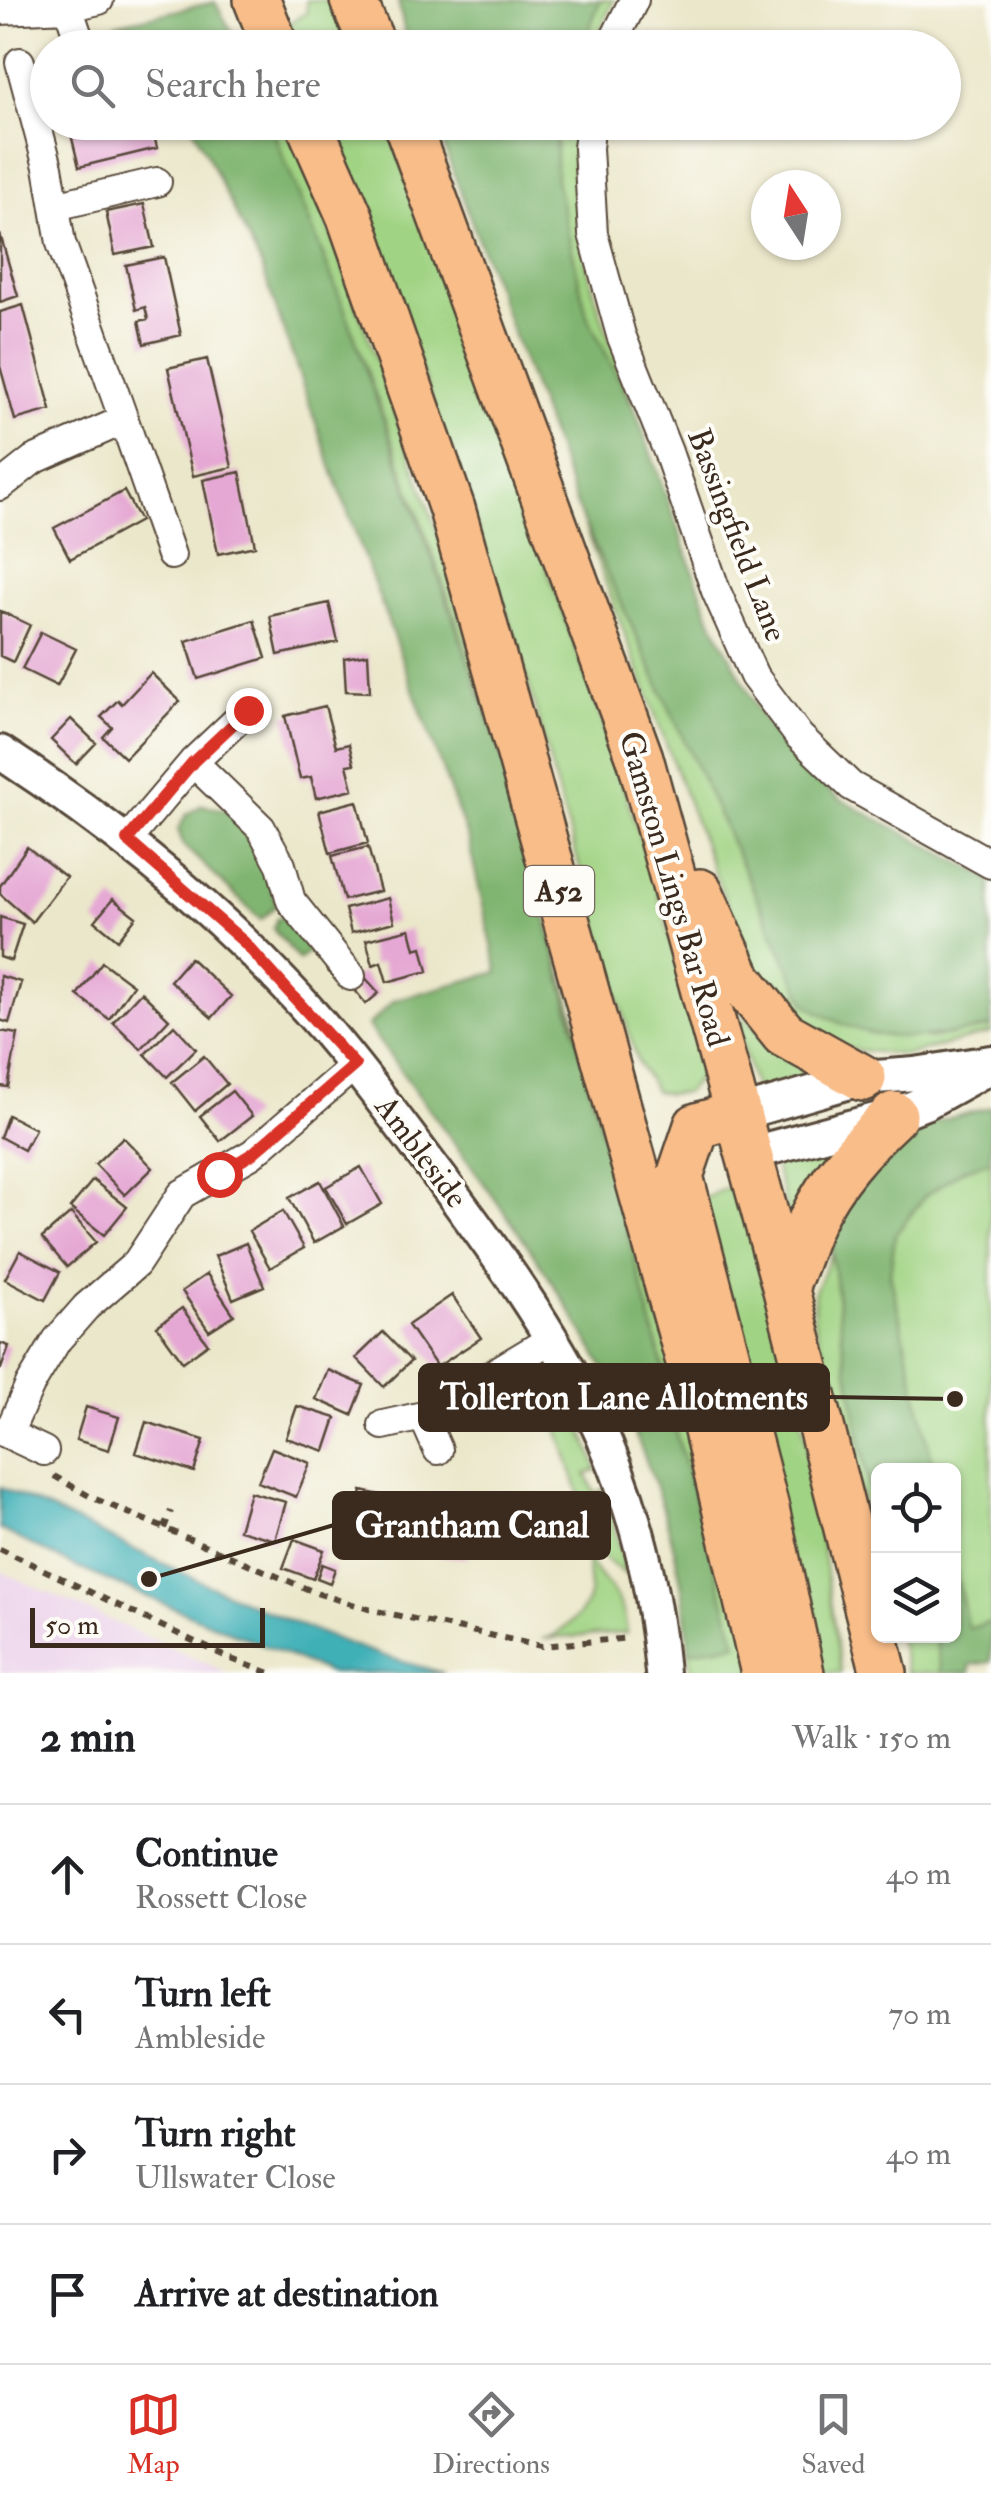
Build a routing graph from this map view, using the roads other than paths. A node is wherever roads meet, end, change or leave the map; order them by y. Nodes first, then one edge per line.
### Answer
1 (98, 0) edge
2 (257, 0) edge
3 (353, 0) edge
4 (634, 0) edge
5 (68, 8) junction
6 (0, 10) edge
7 (76, 30) edge
8 (269, 30) edge
9 (366, 30) edge
10 (619, 30) edge
11 (20, 62) dead end
12 (30, 100) edge
13 (41, 140) edge
14 (316, 140) edge
15 (413, 140) edge
16 (589, 140) edge
17 (157, 182) dead end
18 (54, 206) junction
19 (124, 420) junction
20 (0, 486) edge
21 (171, 555) dead end
22 (248, 710) dead end
23 (640, 758) junction
24 (193, 762) junction
25 (5, 764) edge
26 (127, 840) junction
27 (991, 864) edge
28 (351, 976) dead end
29 (991, 1064) edge
30 (355, 1065) junction
31 (863, 1078) junction
32 (613, 1092) junction
33 (894, 1116) junction
34 (743, 1134) junction
35 (686, 1155) junction
36 (785, 1286) junction
37 (553, 1338) junction
38 (423, 1416) junction
39 (383, 1425) dead end
40 (4, 1432) edge
41 (824, 1441) junction
42 (438, 1450) dead end
43 (44, 1452) dead end
44 (662, 1673) edge
45 (764, 1673) edge
46 (802, 1673) edge
47 (860, 1673) edge
48 (884, 1673) edge

1 - 5 street
2 - 8 highway
3 - 9 highway
4 - 10 street
5 - 6 street
5 - 7 street
11 - 12 street
13 - 18 street
14 - 32 highway, A52
15 - 23 highway, Gamston Lings Bar Road
16 - 27 street, Bassingfield Lane
17 - 18 street
18 - 19 street
19 - 20 street
19 - 21 street
22 - 24 street
23 - 31 highway
23 - 34 highway, Gamston Lings Bar Road
24 - 26 street
24 - 28 street
25 - 26 street, Ambleside
26 - 30 street, Ambleside
29 - 31 street
29 - 33 street
30 - 37 street, Ambleside
30 - 40 street
31 - 34 street
32 - 35 highway
32 - 45 highway, A52
33 - 34 street
33 - 36 highway
34 - 35 highway
34 - 36 highway, Gamston Lings Bar Road
35 - 46 highway
36 - 41 highway, Gamston Lings Bar Road
37 - 38 street
37 - 44 street, Ambleside
38 - 39 street
38 - 42 street
40 - 43 street
41 - 47 highway
41 - 48 highway, Gamston Lings Bar Road

